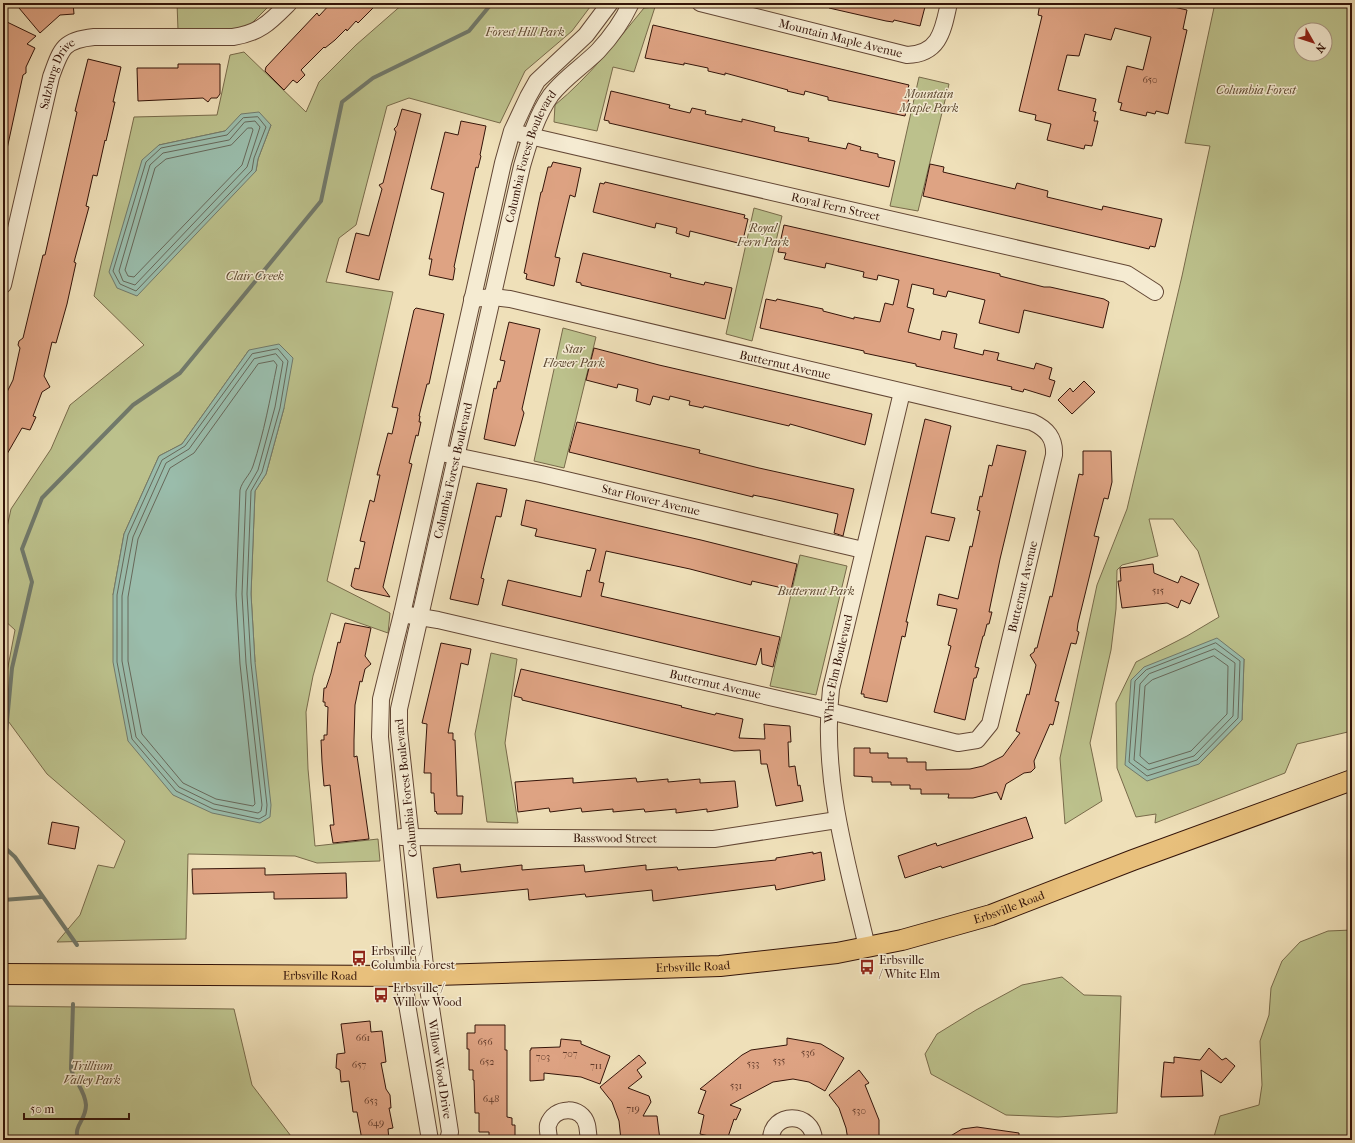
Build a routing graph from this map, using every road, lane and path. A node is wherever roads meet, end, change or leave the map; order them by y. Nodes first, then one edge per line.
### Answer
1 (289, 3) edge
2 (610, 3) edge
3 (631, 3) edge
4 (700, 3) edge
5 (949, 3) edge
6 (512, 131) junction
7 (531, 136) junction
8 (3, 285) edge
9 (1155, 292) dead end
10 (493, 297) junction
11 (472, 299) junction
12 (902, 392) junction
13 (437, 453) junction
14 (456, 456) junction
15 (863, 550) junction
16 (402, 614) junction
17 (419, 616) junction
18 (828, 712) junction
19 (1352, 780) edge
20 (837, 820) junction
21 (391, 837) junction
22 (411, 838) junction
23 (867, 948) junction
24 (3, 974) edge
25 (426, 975) junction
26 (405, 976) junction
27 (430, 1140) edge
28 (448, 1140) edge
29 (549, 1140) edge
30 (589, 1140) edge
31 (770, 1140) edge
32 (814, 1140) edge

1 - 8 street, Salzburg Drive
2 - 6 street, Columbia Forest Boulevard
3 - 7 street, Columbia Forest Boulevard
4 - 5 street, Mountain Maple Avenue
6 - 7 street, Royal Fern Street
6 - 11 street, Columbia Forest Boulevard
7 - 9 street, Royal Fern Street
7 - 10 street, Columbia Forest Boulevard
10 - 11 street, Butternut Avenue
10 - 12 street, Butternut Avenue
10 - 14 street, Columbia Forest Boulevard
11 - 13 street, Columbia Forest Boulevard
12 - 15 street, White Elm Boulevard
12 - 18 street, Butternut Avenue
13 - 14 street, Star Flower Avenue
13 - 16 street, Columbia Forest Boulevard
14 - 15 street, Star Flower Avenue
14 - 17 street, Columbia Forest Boulevard
15 - 18 street, White Elm Boulevard
16 - 17 street, Butternut Avenue
16 - 21 street, Columbia Forest Boulevard
17 - 18 street, Butternut Avenue
17 - 22 street, Columbia Forest Boulevard
18 - 20 street, White Elm Boulevard
19 - 23 main road, Erbsville Road
20 - 22 street, Basswood Street
20 - 23 street, White Elm Boulevard
21 - 22 street, Basswood Street
21 - 26 street, Columbia Forest Boulevard
22 - 25 street, Columbia Forest Boulevard
23 - 25 main road, Erbsville Road
24 - 26 main road, Erbsville Road
25 - 26 main road, Erbsville Road
25 - 28 street, Willow Wood Drive
26 - 27 street, Willow Wood Drive
29 - 30 street
31 - 32 street

